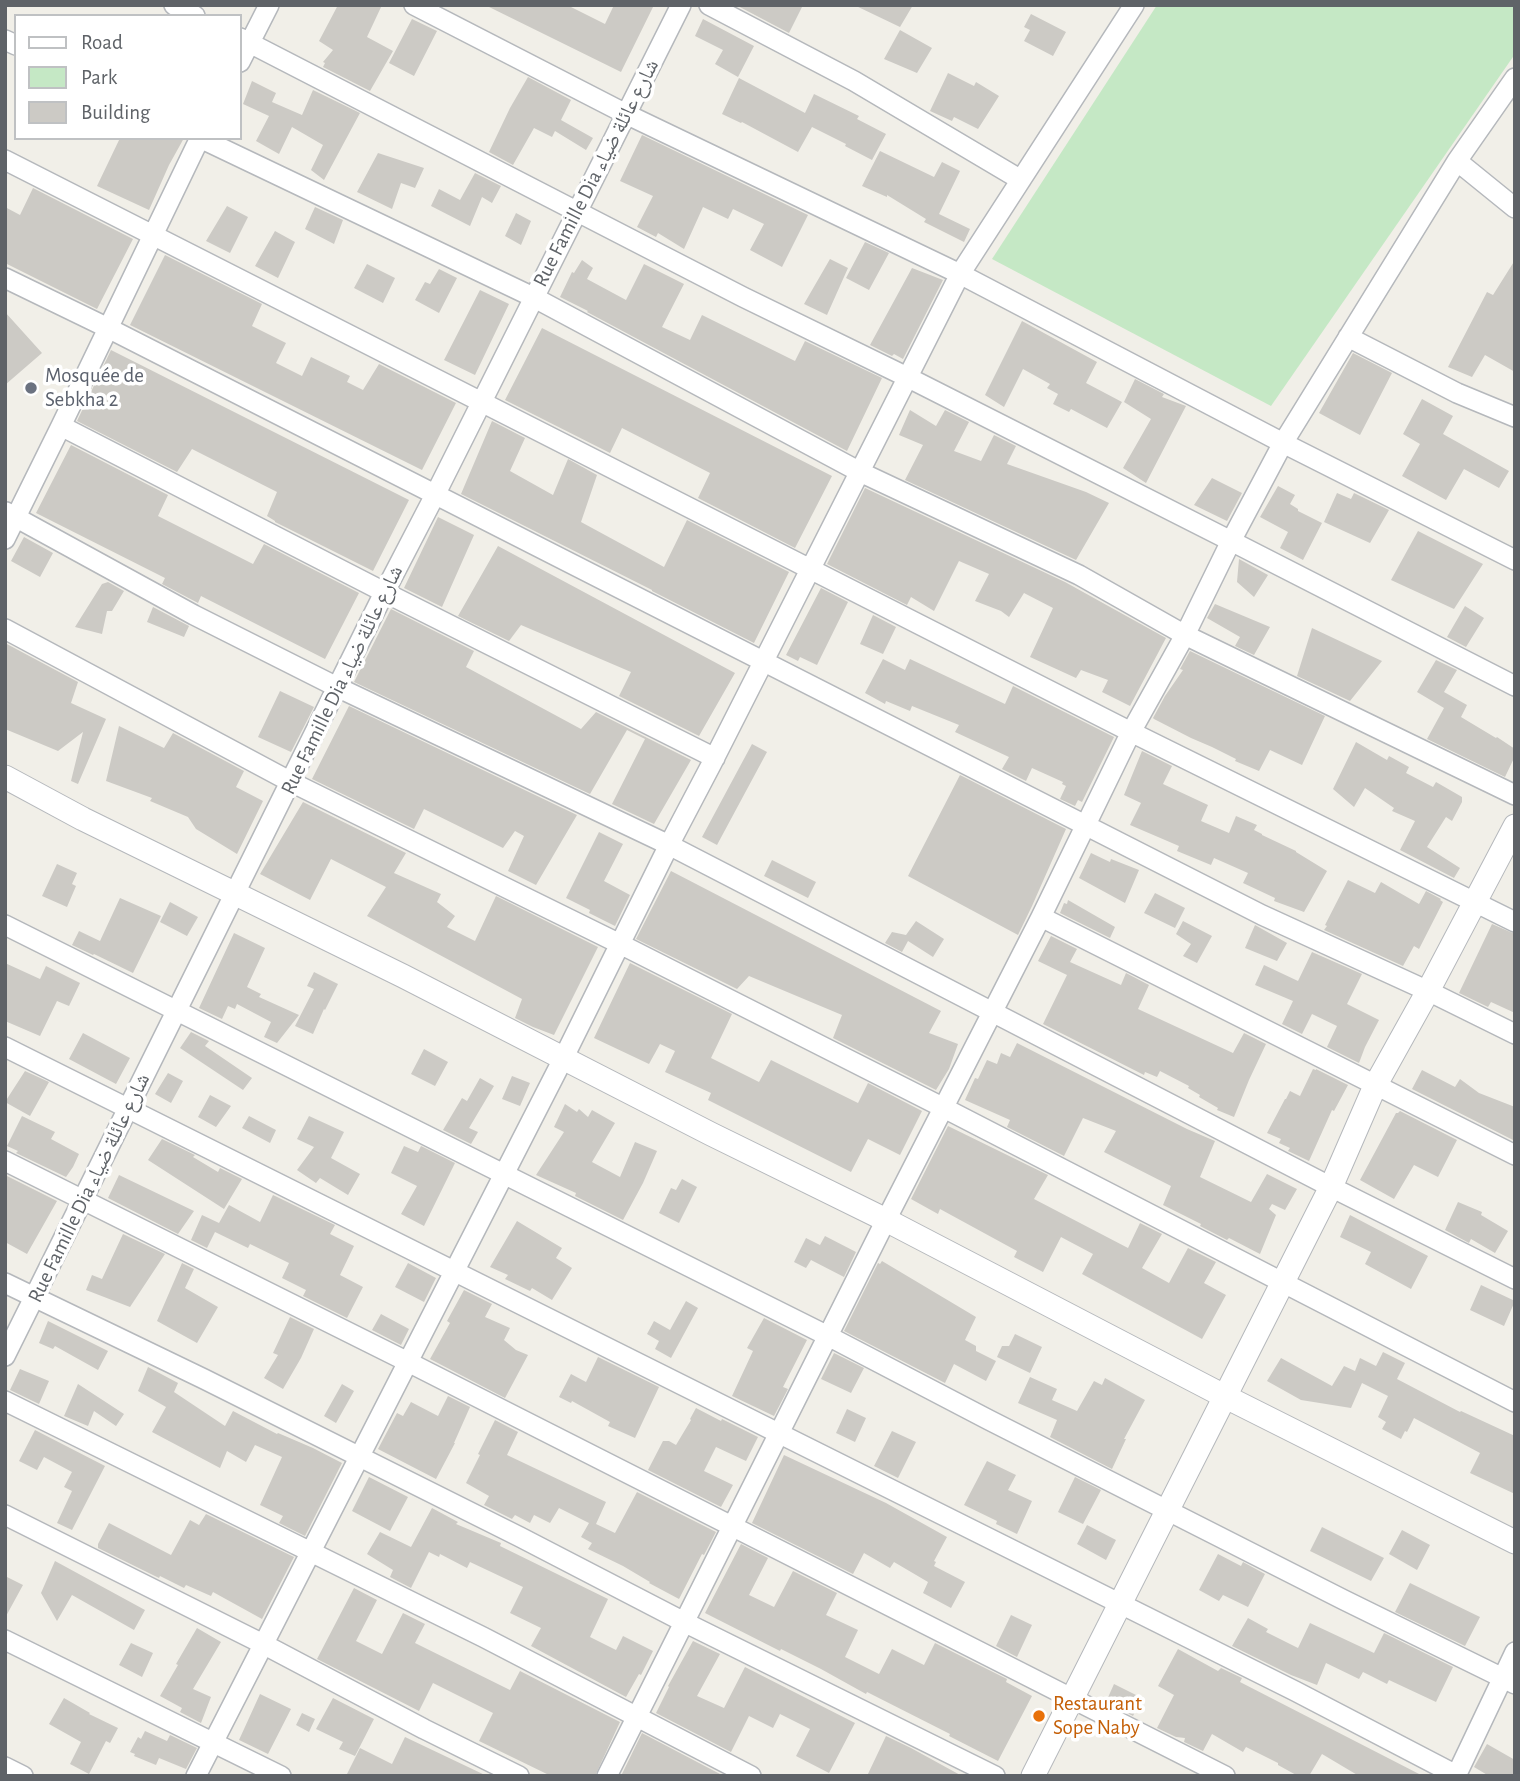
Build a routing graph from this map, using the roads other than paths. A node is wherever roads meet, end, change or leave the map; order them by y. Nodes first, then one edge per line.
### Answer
1 (174, 5) edge
2 (269, 5) edge
3 (414, 5) edge
4 (681, 5) edge
5 (709, 5) edge
6 (1134, 5) edge
7 (191, 14) edge
8 (245, 41) edge
9 (1515, 78) edge
10 (626, 114) junction
11 (199, 140) edge
12 (204, 140) edge
13 (5, 160) edge
14 (1457, 161) junction
15 (1021, 180) junction
16 (1515, 208) edge
17 (576, 212) junction
18 (153, 235) junction
19 (961, 274) junction
20 (5, 278) edge
21 (533, 298) junction
22 (108, 328) junction
23 (1348, 337) junction
24 (907, 377) junction
25 (481, 402) junction
26 (1515, 417) edge
27 (61, 426) junction
28 (1283, 443) junction
29 (860, 472) junction
30 (435, 495) junction
31 (11, 515) edge
32 (5, 538) edge
33 (1231, 541) junction
34 (1515, 560) edge
35 (811, 569) junction
36 (384, 592) junction
37 (5, 629) edge
38 (1185, 635) junction
39 (763, 662) junction
40 (1515, 686) edge
41 (337, 687) junction
42 (1131, 732) junction
43 (715, 758) junction
44 (5, 778) edge
45 (291, 782) junction
46 (1515, 795) edge
47 (1086, 824) junction
48 (1515, 827) edge
49 (668, 845) junction
50 (235, 894) junction
51 (1474, 903) junction
52 (1041, 917) junction
53 (1515, 922) edge
54 (5, 925) edge
55 (620, 944) junction
56 (1428, 992) junction
57 (993, 1011) junction
58 (176, 1012) junction
59 (1515, 1034) edge
60 (5, 1046) edge
61 (563, 1059) junction
62 (1375, 1086) junction
63 (128, 1108) junction
64 (944, 1108) junction
65 (1515, 1155) edge
66 (5, 1161) edge
67 (504, 1175) junction
68 (1331, 1187) junction
69 (83, 1200) junction
70 (886, 1220) junction
71 (455, 1270) junction
72 (1515, 1279) edge
73 (5, 1283) edge
74 (1282, 1283) junction
75 (34, 1298) junction
76 (828, 1336) junction
77 (5, 1356) edge
78 (408, 1362) junction
79 (1224, 1396) junction
80 (5, 1401) edge
81 (1515, 1402) edge
82 (779, 1434) junction
83 (359, 1457) junction
84 (1166, 1509) junction
85 (5, 1515) edge
86 (732, 1527) junction
87 (1515, 1542) edge
88 (311, 1552) junction
89 (1120, 1604) junction
90 (684, 1622) junction
91 (5, 1640) edge
92 (263, 1644) junction
93 (1515, 1652) edge
94 (1509, 1681) edge
95 (1072, 1698) junction
96 (637, 1717) junction
97 (213, 1742) junction
98 (5, 1767) edge
99 (1457, 1775) edge
100 (23, 1776) edge
101 (196, 1776) edge
102 (281, 1776) edge
103 (519, 1776) edge
104 (607, 1776) edge
105 (751, 1776) edge
106 (995, 1776) edge
107 (1033, 1776) edge
108 (1225, 1776) edge

1 - 7 street
2 - 8 street
3 - 10 street
4 - 10 street, Rue Famille Dia شارع عائلة ضياء
5 - 15 street
6 - 15 street
8 - 17 street
9 - 14 street
10 - 17 street, Rue Famille Dia شارع عائلة ضياء
10 - 19 street
11 - 18 street
12 - 21 street
13 - 18 street
14 - 16 street
14 - 23 street
15 - 19 street
17 - 21 street, Rue Famille Dia شارع عائلة ضياء
17 - 24 street
18 - 22 street
18 - 25 street
19 - 24 street
19 - 28 street
20 - 22 street
21 - 25 street, Rue Famille Dia شارع عائلة ضياء
21 - 29 street
22 - 27 street
22 - 30 street
23 - 26 street
23 - 28 street
24 - 29 street
24 - 33 street
25 - 30 street, Rue Famille Dia شارع عائلة ضياء
25 - 35 street
27 - 31 street
27 - 36 street
28 - 33 street
28 - 34 street
29 - 35 street
29 - 38 street
30 - 36 street, Rue Famille Dia شارع عائلة ضياء
30 - 39 street
31 - 32 street
31 - 41 street
33 - 38 street
33 - 40 street
35 - 39 street
35 - 42 street
36 - 41 street, Rue Famille Dia شارع عائلة ضياء
36 - 43 street
37 - 45 street
38 - 42 street
38 - 46 street
39 - 43 street
39 - 47 street
41 - 45 street, Rue Famille Dia شارع عائلة ضياء
41 - 49 street
42 - 47 street
42 - 51 street
43 - 49 street
44 - 50 street
45 - 50 street, Rue Famille Dia شارع عائلة ضياء
45 - 55 street
47 - 52 street
47 - 56 street
48 - 51 street
49 - 55 street
49 - 57 street
50 - 58 street, Rue Famille Dia شارع عائلة ضياء
50 - 61 street
51 - 53 street
51 - 56 street
52 - 57 street
52 - 62 street
54 - 58 street
55 - 61 street
55 - 64 street
56 - 59 street
56 - 62 street
57 - 64 street
57 - 68 street
58 - 63 street, Rue Famille Dia شارع عائلة ضياء
58 - 67 street
60 - 63 street
61 - 67 street
61 - 70 street
62 - 65 street
62 - 68 street
63 - 69 street, Rue Famille Dia شارع عائلة ضياء
63 - 71 street
64 - 70 street
64 - 74 street
66 - 69 street
67 - 71 street
67 - 76 street
68 - 72 street
68 - 74 street
69 - 75 street, Rue Famille Dia شارع عائلة ضياء
69 - 78 street
70 - 76 street
70 - 79 street
71 - 78 street
71 - 82 street
73 - 75 street
74 - 79 street
74 - 81 street
75 - 77 street, Rue Famille Dia شارع عائلة ضياء
75 - 83 street
76 - 82 street
76 - 84 street
78 - 83 street
78 - 86 street
79 - 84 street
79 - 87 street
80 - 88 street
82 - 86 street
82 - 89 street
83 - 88 street
83 - 90 street
84 - 89 street
84 - 94 street
85 - 92 street
86 - 90 street
86 - 95 street
88 - 92 street
88 - 96 street
89 - 95 street
89 - 99 street
90 - 96 street
90 - 106 street
91 - 97 street
92 - 97 street
92 - 103 street
93 - 94 street
94 - 99 street
95 - 107 street
95 - 108 street
96 - 104 street
96 - 105 street
97 - 101 street
97 - 102 street
98 - 100 street

